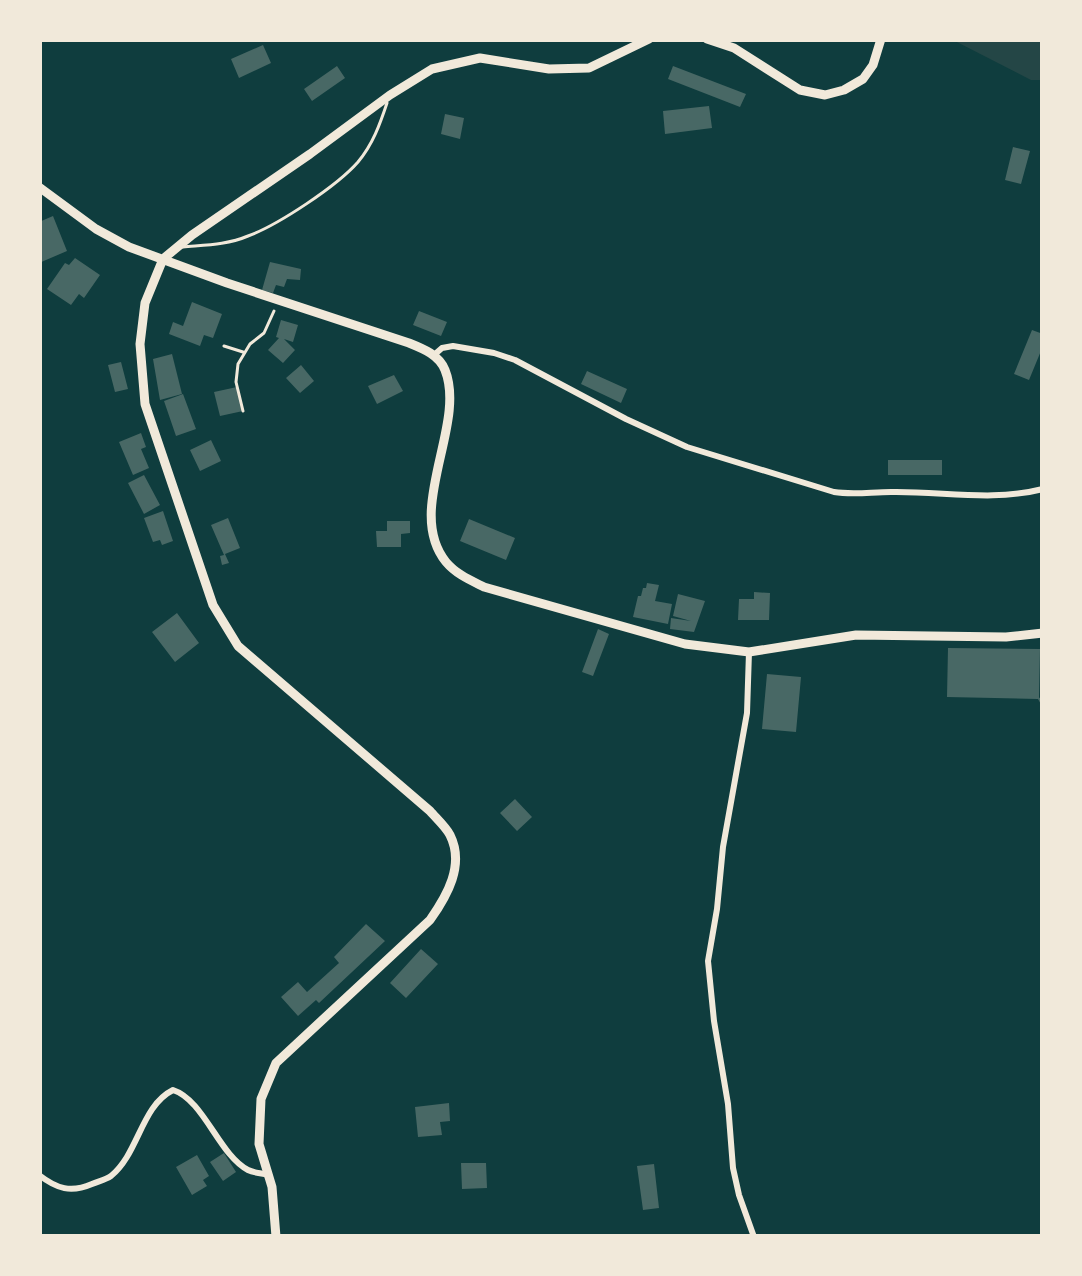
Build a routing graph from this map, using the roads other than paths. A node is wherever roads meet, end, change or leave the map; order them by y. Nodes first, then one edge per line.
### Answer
1 (649, 39) edge
2 (707, 39) edge
3 (880, 39) edge
4 (390, 95) junction
5 (39, 187) edge
6 (178, 247) junction
7 (163, 260) junction
8 (434, 355) junction
9 (1043, 489) edge
10 (1043, 634) edge
11 (749, 652) junction
12 (39, 1175) edge
13 (268, 1175) junction
14 (276, 1237) edge
15 (754, 1237) edge

1 - 4 main road
2 - 3 main road
4 - 6 main road
4 - 6 lane
5 - 7 main road
6 - 7 main road
7 - 8 main road
7 - 13 main road
8 - 9 street
8 - 11 main road
10 - 11 main road
11 - 15 street
12 - 13 street
13 - 14 main road

